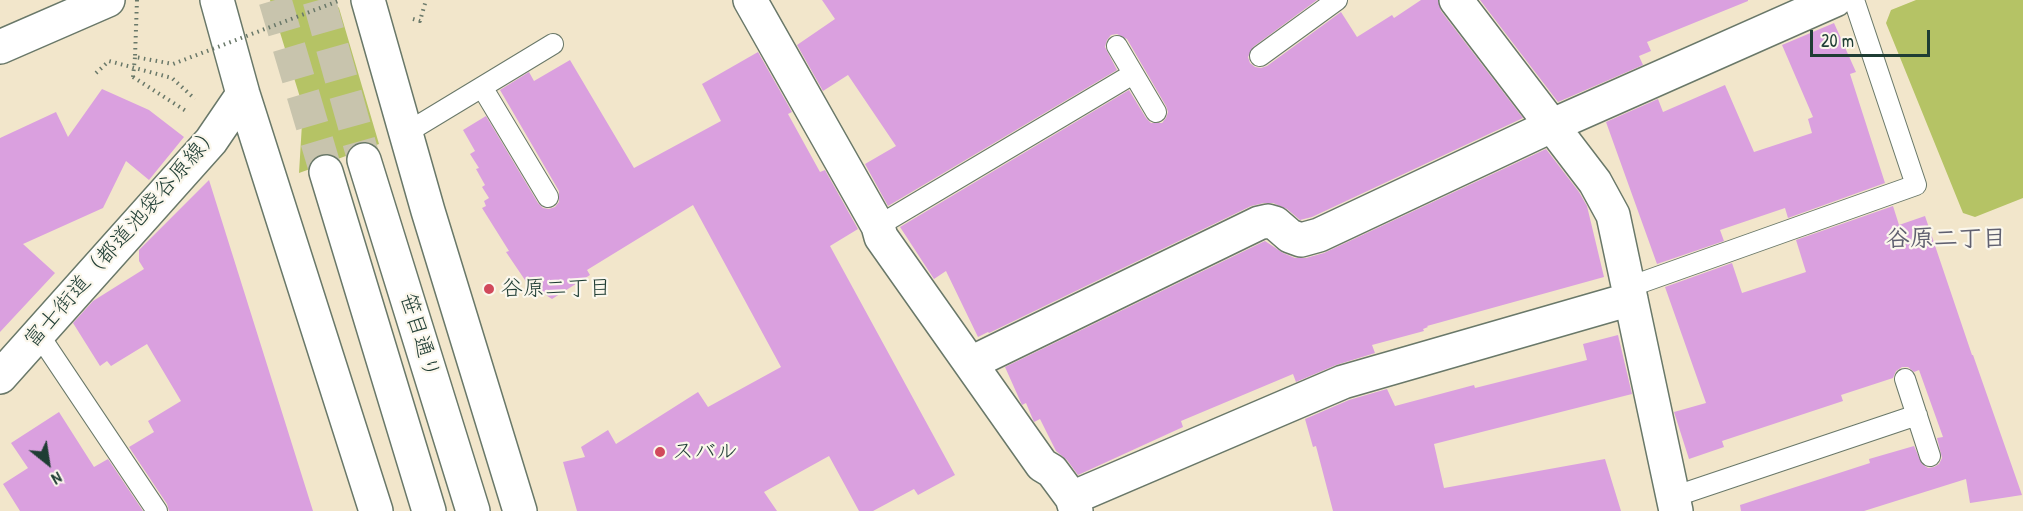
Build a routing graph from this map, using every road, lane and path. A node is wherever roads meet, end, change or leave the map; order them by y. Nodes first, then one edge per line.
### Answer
1 (108, 0) edge
2 (137, 0) edge
3 (217, 0) edge
4 (340, 0) edge
5 (368, 0) edge
6 (426, 0) edge
7 (750, 0) edge
8 (1336, 0) edge
9 (1456, 0) edge
10 (1835, 0) edge
11 (1854, 0) edge
12 (420, 21) dead end
13 (553, 44) dead end
14 (1117, 46) dead end
15 (0, 47) edge
16 (1260, 56) dead end
17 (135, 57) junction
18 (96, 73) dead end
19 (1133, 74) junction
20 (482, 87) junction
21 (243, 94) junction
22 (198, 102) dead end
23 (1156, 112) dead end
24 (189, 114) dead end
25 (1552, 125) junction
26 (406, 133) junction
27 (364, 160) tunnel mouth
28 (326, 172) tunnel mouth
29 (548, 197) dead end
30 (878, 226) junction
31 (1630, 293) junction
32 (39, 335) junction
33 (970, 363) junction
34 (0, 377) edge
35 (1905, 379) dead end
36 (1917, 415) junction
37 (1930, 456) dead end
38 (1675, 504) edge
39 (1074, 505) edge
40 (157, 511) edge
41 (376, 511) edge
42 (429, 511) edge
43 (473, 511) edge
44 (519, 511) edge

1 - 15 street
2 - 17 path, bridge
3 - 21 street
4 - 17 path, bridge
5 - 26 street
6 - 12 path
7 - 30 street
8 - 16 lane
9 - 25 street
10 - 25 street
11 - 31 lane
13 - 20 lane
14 - 19 lane
17 - 24 path, bridge
18 - 22 path
19 - 23 lane
19 - 30 lane
20 - 26 lane
20 - 29 lane
21 - 32 street, 富士街道（都道池袋谷原線）
21 - 41 street
25 - 31 street
25 - 33 street
26 - 44 street
27 - 43 street, 笹目通り
28 - 42 street, 笹目通り
30 - 33 street
31 - 38 street
31 - 39 street
32 - 34 street, 富士街道（都道池袋谷原線）
32 - 40 lane
33 - 39 street
35 - 36 lane
36 - 37 lane
36 - 38 lane

